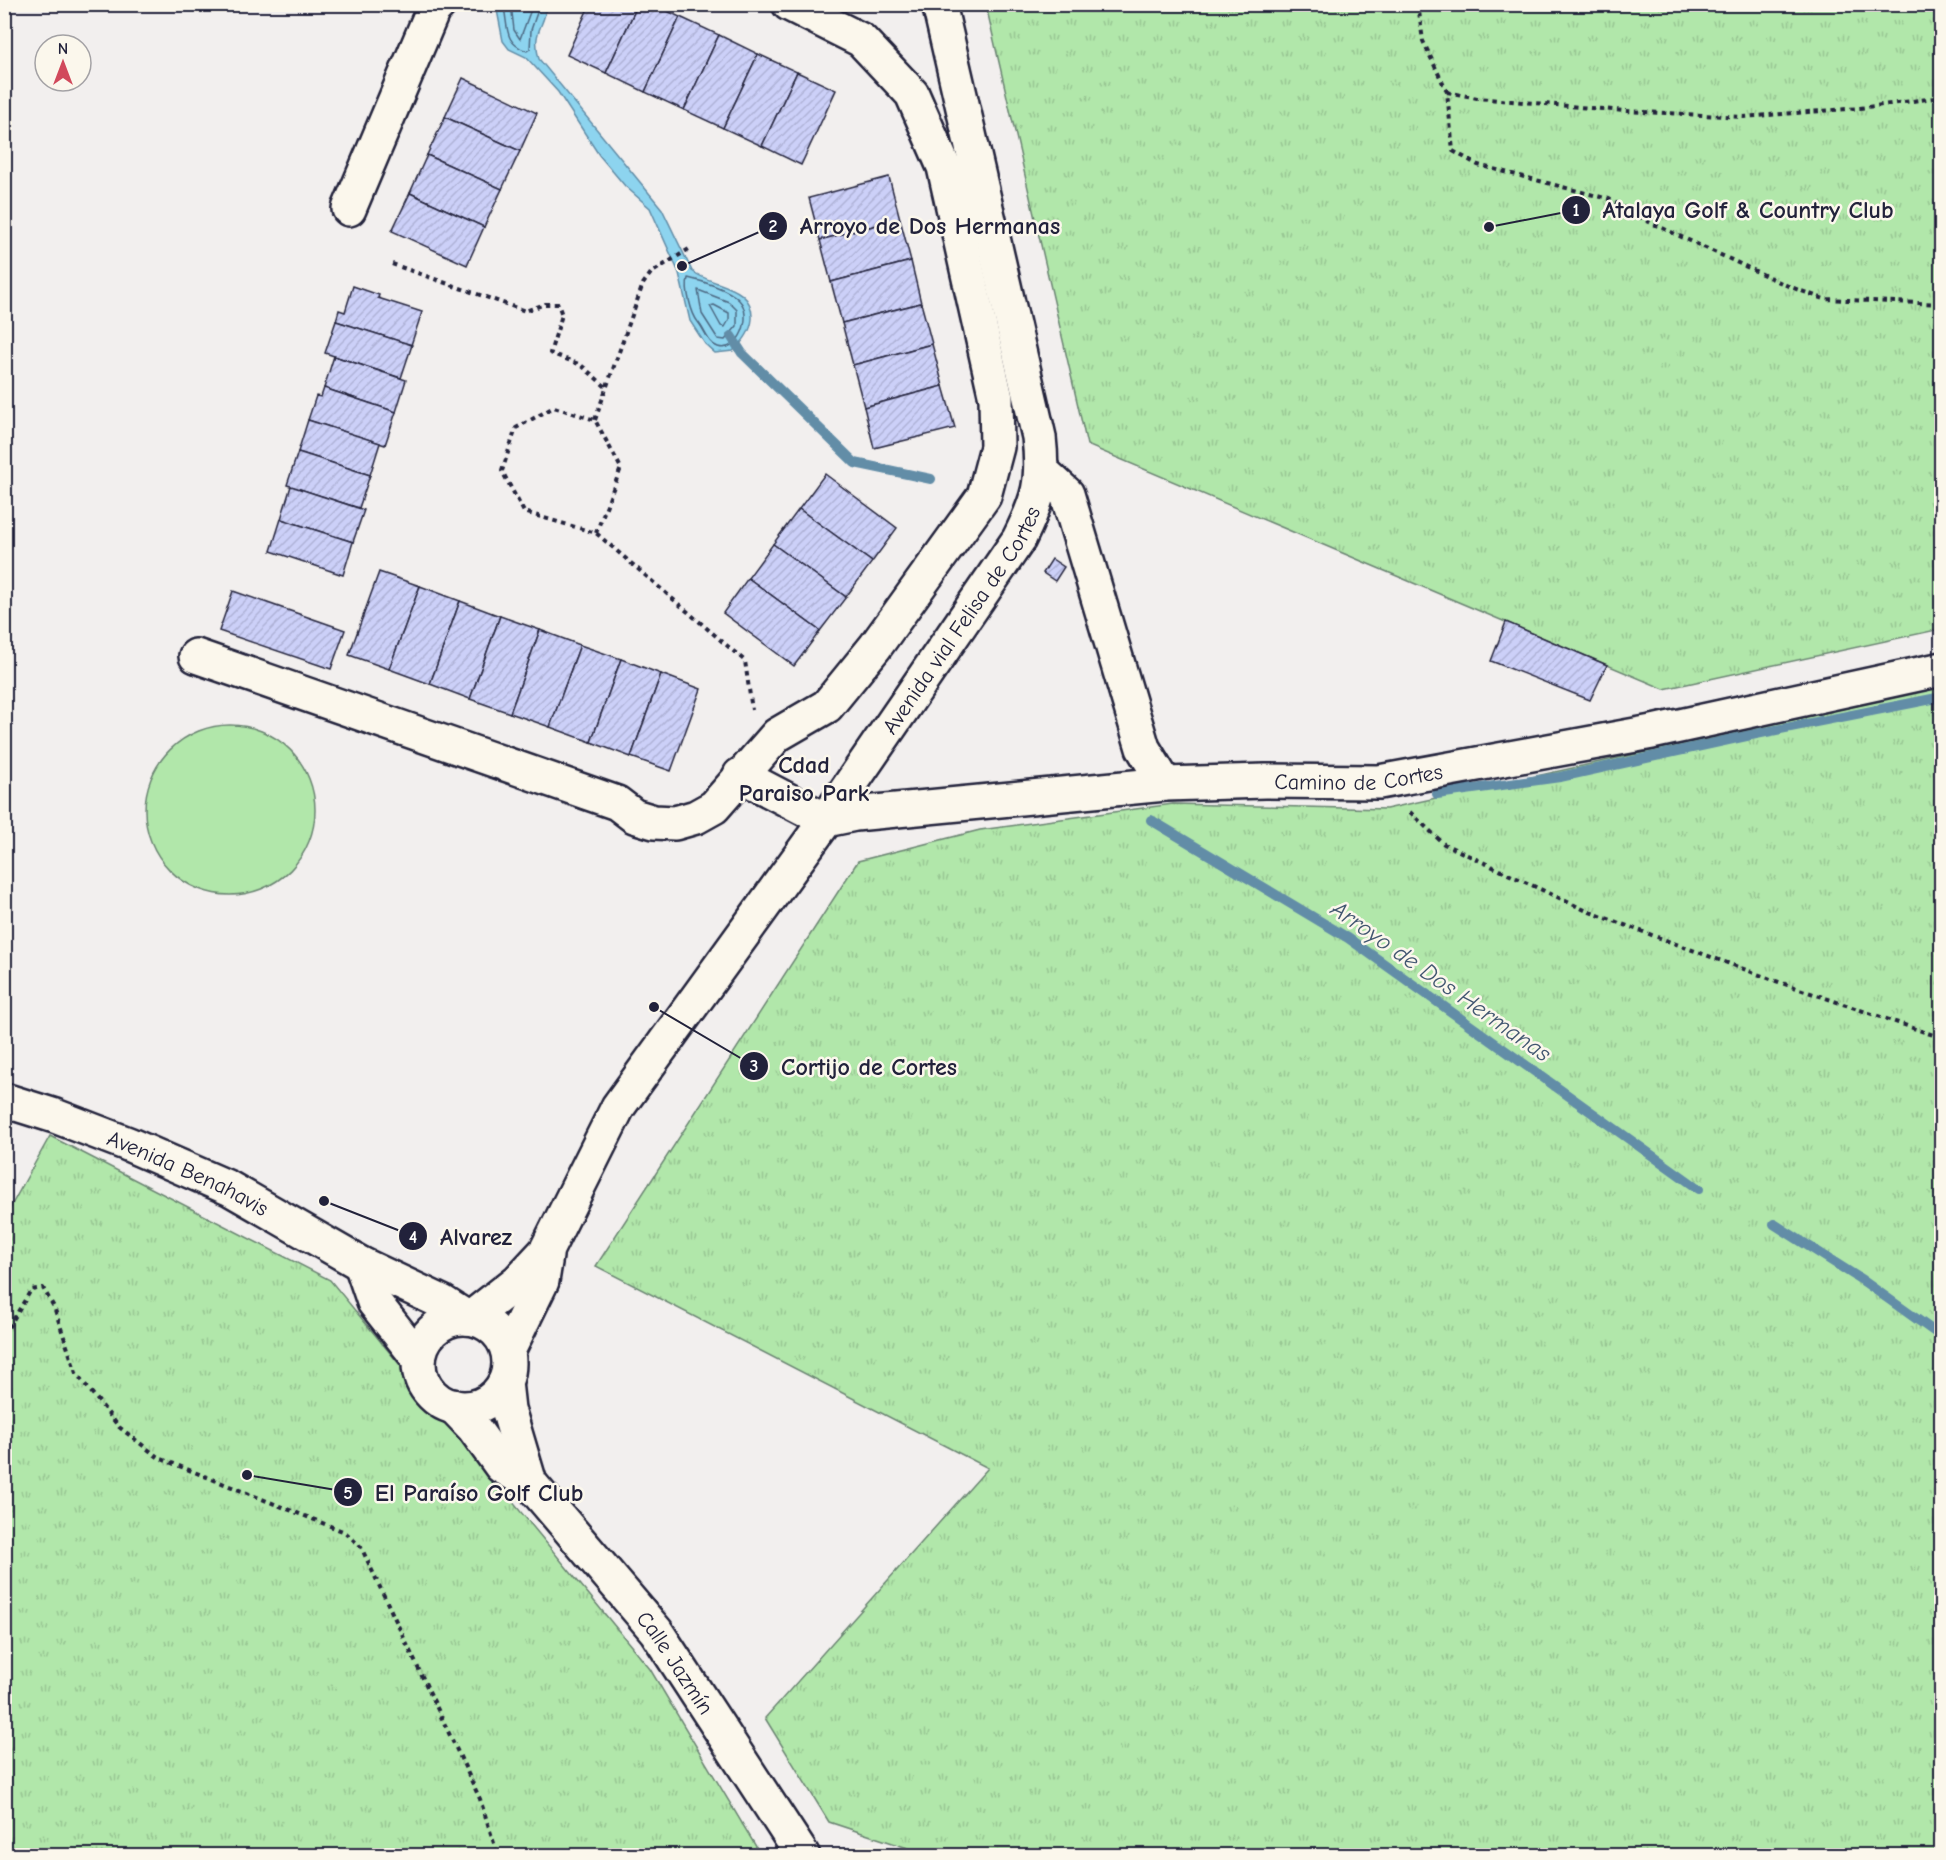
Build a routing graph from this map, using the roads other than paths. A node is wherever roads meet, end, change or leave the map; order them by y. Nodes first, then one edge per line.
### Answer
1 (440, 4) edge
2 (789, 4) edge
3 (939, 4) edge
4 (349, 209) dead end
5 (1043, 472) junction
6 (196, 656) dead end
7 (1941, 669) edge
8 (750, 765) junction
9 (1165, 784) junction
10 (826, 820) junction
11 (4, 1100) edge
12 (546, 1251) junction
13 (361, 1264) junction
14 (469, 1318) junction
15 (419, 1359) junction
16 (506, 1367) junction
17 (453, 1407) junction
18 (530, 1482) junction
19 (803, 1856) edge

1 - 4 street
2 - 8 street
3 - 5 street, Avenida vial Felisa de Cortes
5 - 9 street
5 - 10 street, Avenida vial Felisa de Cortes
6 - 8 street
7 - 9 street, Camino de Cortes
8 - 10 street
9 - 10 street, Camino de Cortes
10 - 12 street, Avenida vial Felisa de Cortes
11 - 13 street, Avenida Benahavis
12 - 14 street, Avenida vial Felisa de Cortes
12 - 16 street, Avenida vial Felisa de Cortes
13 - 14 street, Avenida Benahavis
13 - 15 street
14 - 15 street
14 - 16 street
15 - 17 street
16 - 17 street
16 - 18 street, Calle Jazmín
17 - 18 street, Calle Jazmín
18 - 19 street, Calle Jazmín

